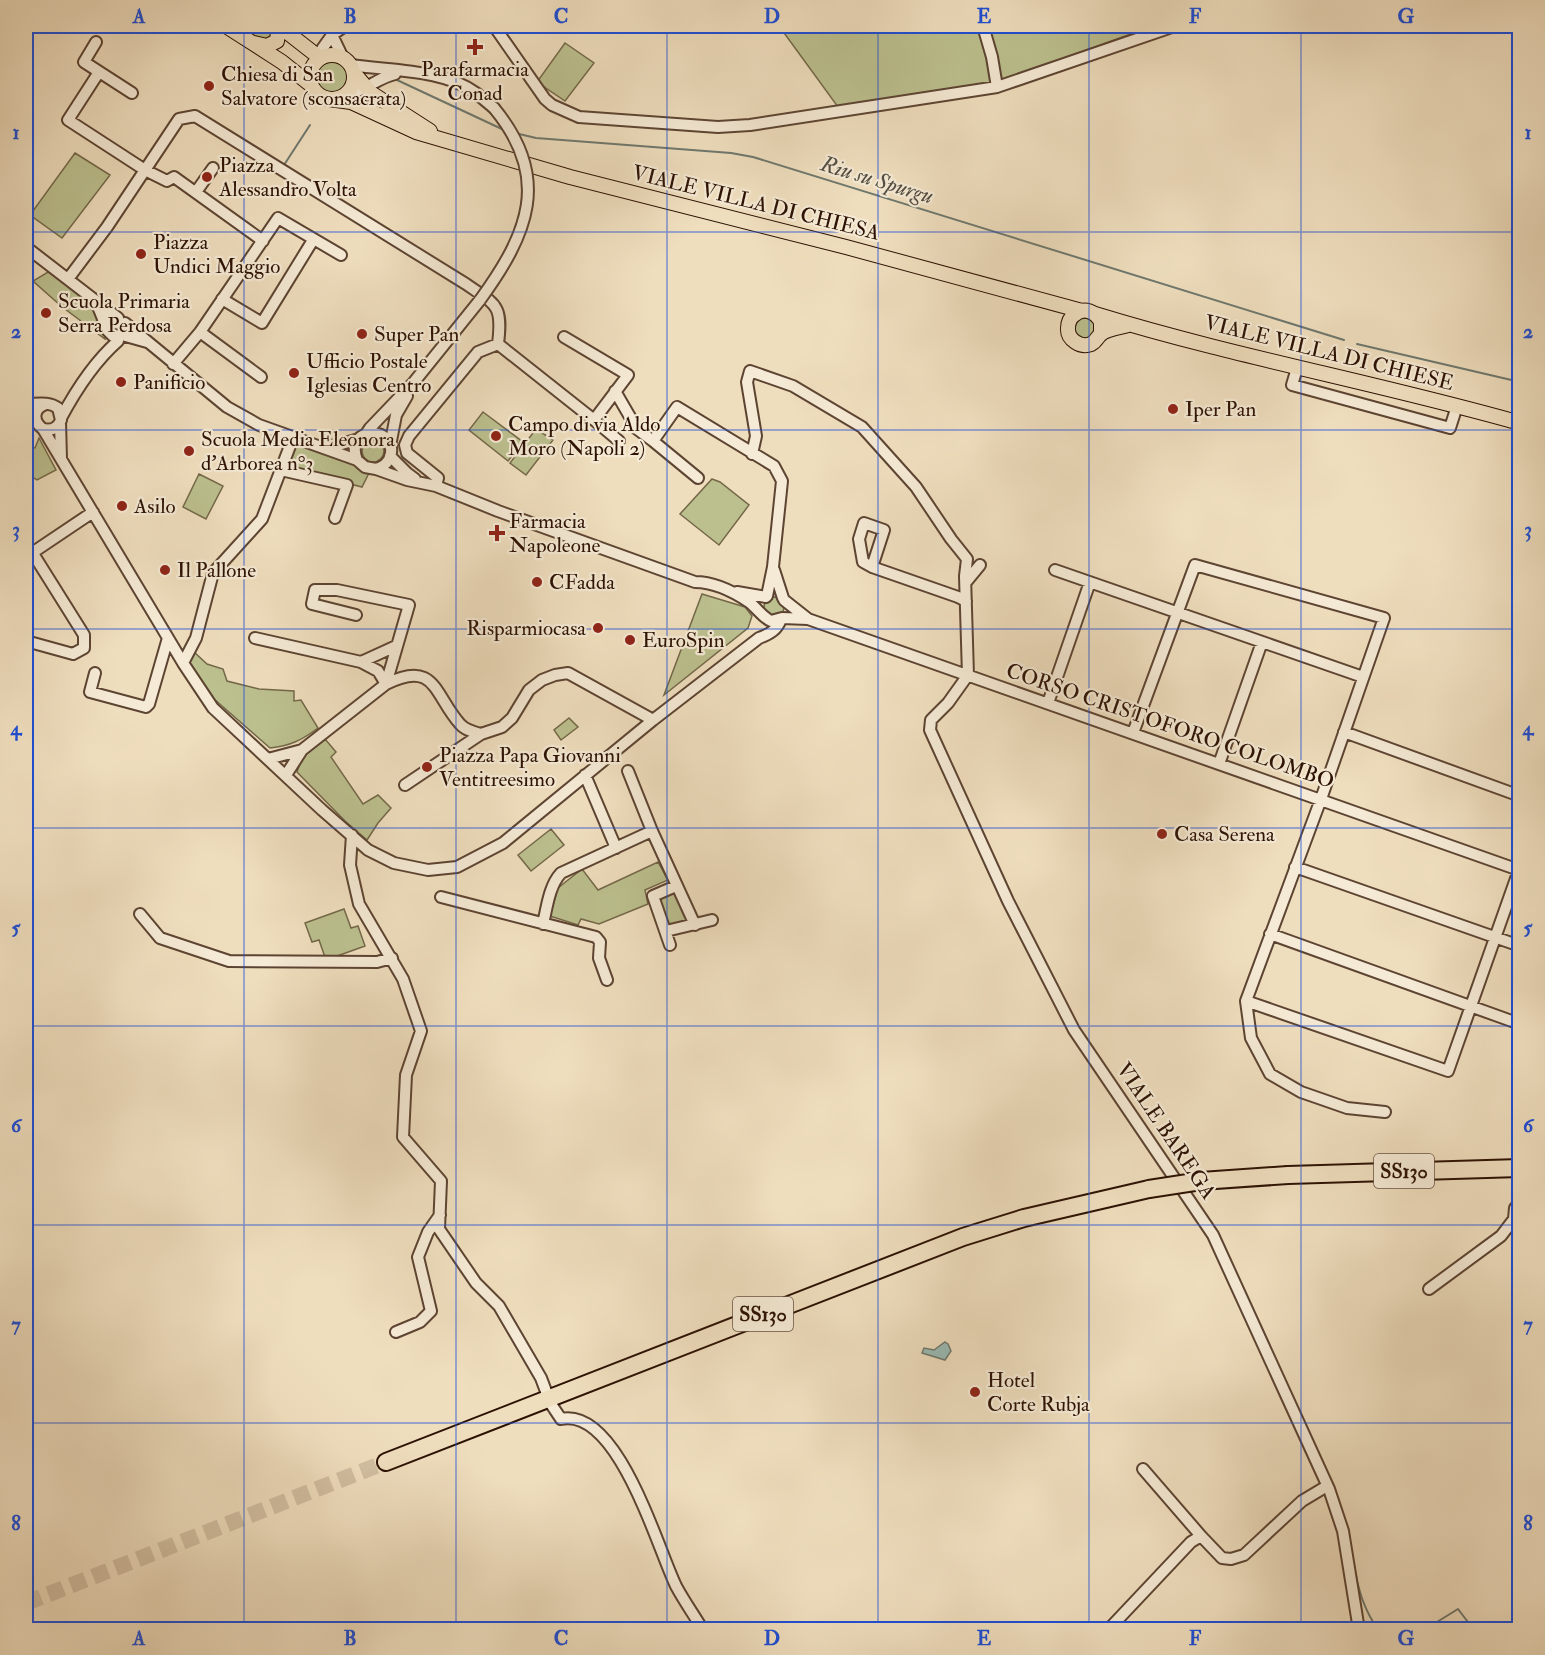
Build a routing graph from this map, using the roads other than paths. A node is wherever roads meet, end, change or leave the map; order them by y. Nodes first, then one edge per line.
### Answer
1 (226, 26) edge
2 (273, 26) edge
3 (279, 26) edge
4 (345, 26) edge
5 (494, 26) edge
6 (983, 26) edge
7 (1175, 26) edge
8 (332, 35) junction
9 (96, 42) dead end
10 (249, 42) junction
11 (321, 57) junction
12 (349, 66) junction
13 (99, 72) junction
14 (402, 72) junction
15 (311, 85) junction
16 (366, 87) junction
17 (996, 87) junction
18 (132, 93) dead end
19 (346, 94) junction
20 (328, 99) junction
21 (445, 140) junction
22 (213, 168) dead end
23 (145, 170) junction
24 (196, 192) junction
25 (313, 240) junction
26 (263, 241) junction
27 (26, 247) edge
28 (341, 255) dead end
29 (68, 279) junction
30 (222, 299) junction
31 (95, 301) junction
32 (1056, 305) junction
33 (1088, 312) junction
34 (121, 320) junction
35 (1069, 321) junction
36 (1129, 325) junction
37 (200, 332) junction
38 (114, 333) junction
39 (1101, 333) junction
40 (564, 337) dead end
41 (148, 342) junction
42 (498, 344) junction
43 (173, 364) junction
44 (1298, 368) junction
45 (261, 377) dead end
46 (414, 382) junction
47 (615, 391) junction
48 (74, 393) junction
49 (26, 404) edge
50 (48, 404) junction
51 (1457, 406) junction
52 (61, 420) junction
53 (594, 420) junction
54 (35, 422) edge
55 (1520, 423) edge
56 (362, 436) junction
57 (293, 438) junction
58 (618, 441) dead end
59 (653, 441) junction
60 (320, 447) junction
61 (390, 451) junction
62 (752, 454) junction
63 (61, 459) junction
64 (357, 460) junction
65 (376, 469) junction
66 (281, 470) junction
67 (698, 478) dead end
68 (421, 482) junction
69 (440, 488) junction
70 (93, 512) junction
71 (335, 518) dead end
72 (29, 555) edge
73 (980, 565) dead end
74 (773, 567) junction
75 (872, 567) junction
76 (1056, 570) dead end
77 (966, 582) junction
78 (1090, 582) junction
79 (725, 590) junction
80 (766, 597) junction
81 (783, 599) junction
82 (966, 601) junction
83 (1179, 613) junction
84 (356, 615) dead end
85 (762, 615) junction
86 (781, 619) junction
87 (808, 619) junction
88 (168, 638) junction
89 (255, 638) dead end
90 (759, 638) junction
91 (26, 641) edge
92 (1262, 642) junction
93 (396, 646) junction
94 (362, 662) junction
95 (183, 663) junction
96 (95, 673) dead end
97 (968, 675) junction
98 (1363, 677) junction
99 (386, 684) junction
100 (1048, 703) junction
101 (652, 720) junction
102 (1344, 732) junction
103 (1133, 733) junction
104 (480, 734) junction
105 (302, 750) junction
106 (268, 759) junction
107 (1219, 764) junction
108 (628, 771) dead end
109 (286, 775) junction
110 (585, 775) junction
111 (405, 785) dead end
112 (1520, 796) edge
113 (1321, 800) junction
114 (652, 831) junction
115 (352, 836) junction
116 (616, 848) junction
117 (1295, 867) junction
118 (1520, 870) edge
119 (676, 886) junction
120 (441, 897) dead end
121 (140, 914) dead end
122 (712, 920) dead end
123 (543, 924) junction
124 (695, 925) junction
125 (666, 931) junction
126 (1270, 934) junction
127 (1496, 937) junction
128 (670, 945) dead end
129 (1520, 946) edge
130 (392, 958) junction
131 (607, 980) dead end
132 (1246, 1001) junction
133 (1471, 1006) junction
134 (1520, 1024) edge
135 (1385, 1112) dead end
136 (1520, 1168) edge
137 (1520, 1203) edge
138 (440, 1215) junction
139 (1429, 1289) dead end
140 (396, 1332) dead end
141 (386, 1462) tunnel mouth
142 (1143, 1468) dead end
143 (1327, 1486) junction
144 (1201, 1536) junction
145 (703, 1629) edge
146 (1108, 1629) edge
147 (1359, 1629) edge

1 - 10 main road
2 - 10 main road
3 - 11 main road
4 - 8 street
5 - 17 street
6 - 17 street
7 - 17 street
8 - 11 street
8 - 12 street
9 - 13 street
10 - 15 main road
11 - 12 main road
11 - 15 main road
12 - 14 street
12 - 16 main road, VIALE VILLA DI CHIESA
12 - 19 main road
13 - 18 street
13 - 23 street
14 - 16 street
14 - 46 street, bridge
15 - 20 main road
16 - 19 street
16 - 21 main road, VIALE VILLA DI CHIESA
19 - 20 main road
20 - 21 main road, VIALE VILLA DI CHIESA
21 - 32 main road, VIALE VILLA DI CHIESA
22 - 24 street
23 - 24 street
23 - 29 street
23 - 42 street
24 - 26 street
25 - 26 street
25 - 28 street
25 - 30 street
26 - 30 street
27 - 29 street, CORSO CRISTOFORO COLOMBO
29 - 31 street, CORSO CRISTOFORO COLOMBO
30 - 37 street
31 - 34 street, CORSO CRISTOFORO COLOMBO
31 - 38 street, CORSO CRISTOFORO COLOMBO
32 - 33 main road, VIALE VILLA DI CHIESA
32 - 35 main road
33 - 35 main road
33 - 36 main road, VIALE VILLA DI CHIESA
33 - 39 main road
34 - 38 street
34 - 38 street
34 - 41 street, CORSO CRISTOFORO COLOMBO
35 - 39 main road
36 - 39 main road
36 - 44 main road, VIALE VILLA DI CHIESE
37 - 43 street
37 - 45 street
38 - 41 street, CORSO CRISTOFORO COLOMBO
38 - 48 street
40 - 47 street
41 - 43 street, CORSO CRISTOFORO COLOMBO
42 - 53 street
42 - 69 street
43 - 57 street, CORSO CRISTOFORO COLOMBO
44 - 51 main road, VIALE VILLA DI CHIESE
44 - 51 street
46 - 56 street
46 - 61 street
47 - 53 street
47 - 59 street
48 - 50 street
48 - 52 street
49 - 50 street
50 - 52 street
50 - 54 street
51 - 55 main road, VIALE VILLA DI CHIESE
52 - 54 street
52 - 63 street
53 - 58 street
54 - 63 street
56 - 60 street, CORSO CRISTOFORO COLOMBO
56 - 61 street, CORSO CRISTOFORO COLOMBO
56 - 64 street
57 - 60 street, CORSO CRISTOFORO COLOMBO
57 - 66 street
59 - 62 street
59 - 67 street
60 - 64 street, CORSO CRISTOFORO COLOMBO
61 - 65 street
61 - 68 street, CORSO CRISTOFORO COLOMBO
62 - 74 street
62 - 77 street
63 - 70 street
64 - 65 street, CORSO CRISTOFORO COLOMBO
65 - 68 street, CORSO CRISTOFORO COLOMBO
66 - 71 street
66 - 95 street
68 - 69 street, CORSO CRISTOFORO COLOMBO
69 - 79 street, CORSO CRISTOFORO COLOMBO
70 - 72 street
70 - 88 street
72 - 91 street
73 - 77 street
74 - 80 street
74 - 81 street
75 - 75 street
75 - 82 street
76 - 78 street
77 - 82 street
78 - 83 street
78 - 100 street
79 - 80 street, CORSO CRISTOFORO COLOMBO
79 - 85 street, CORSO CRISTOFORO COLOMBO
80 - 81 street, CORSO CRISTOFORO COLOMBO
80 - 85 street
81 - 86 street
81 - 87 street, CORSO CRISTOFORO COLOMBO
82 - 97 street
83 - 92 street
83 - 98 street
83 - 103 street
84 - 93 street
85 - 86 street, CORSO CRISTOFORO COLOMBO
85 - 90 street
86 - 87 street, CORSO CRISTOFORO COLOMBO
86 - 90 street
87 - 97 street, CORSO CRISTOFORO COLOMBO
88 - 95 street
88 - 96 street
89 - 94 street
90 - 101 street
92 - 98 street
92 - 107 street
93 - 94 street
93 - 99 street
94 - 99 street
95 - 106 street
97 - 100 street, CORSO CRISTOFORO COLOMBO
97 - 143 street, VIALE BAREGA
98 - 102 street
99 - 104 street
99 - 105 street
100 - 103 street, CORSO CRISTOFORO COLOMBO
101 - 104 street
101 - 110 street
102 - 112 street
102 - 113 street
103 - 107 street, CORSO CRISTOFORO COLOMBO
104 - 111 street
105 - 106 street
105 - 109 street
106 - 109 street
107 - 113 street, CORSO CRISTOFORO COLOMBO
108 - 114 street
109 - 115 street
110 - 115 street
110 - 116 street
113 - 117 street
113 - 118 street, CORSO CRISTOFORO COLOMBO
114 - 116 street
114 - 119 street
115 - 130 street
116 - 123 street
117 - 126 street
117 - 127 street
118 - 127 street
119 - 124 street
119 - 125 street
120 - 123 street
121 - 130 street
122 - 124 street
123 - 131 street
124 - 125 street
125 - 128 street
126 - 132 street
126 - 133 street
127 - 129 street
127 - 133 street
130 - 138 street
132 - 133 street
132 - 135 street
133 - 134 street
136 - 141 highway, SS130, bridge
137 - 139 street
138 - 140 street
138 - 145 street
142 - 144 street
143 - 144 street
143 - 147 street, VIALE BAREGA
144 - 146 street

